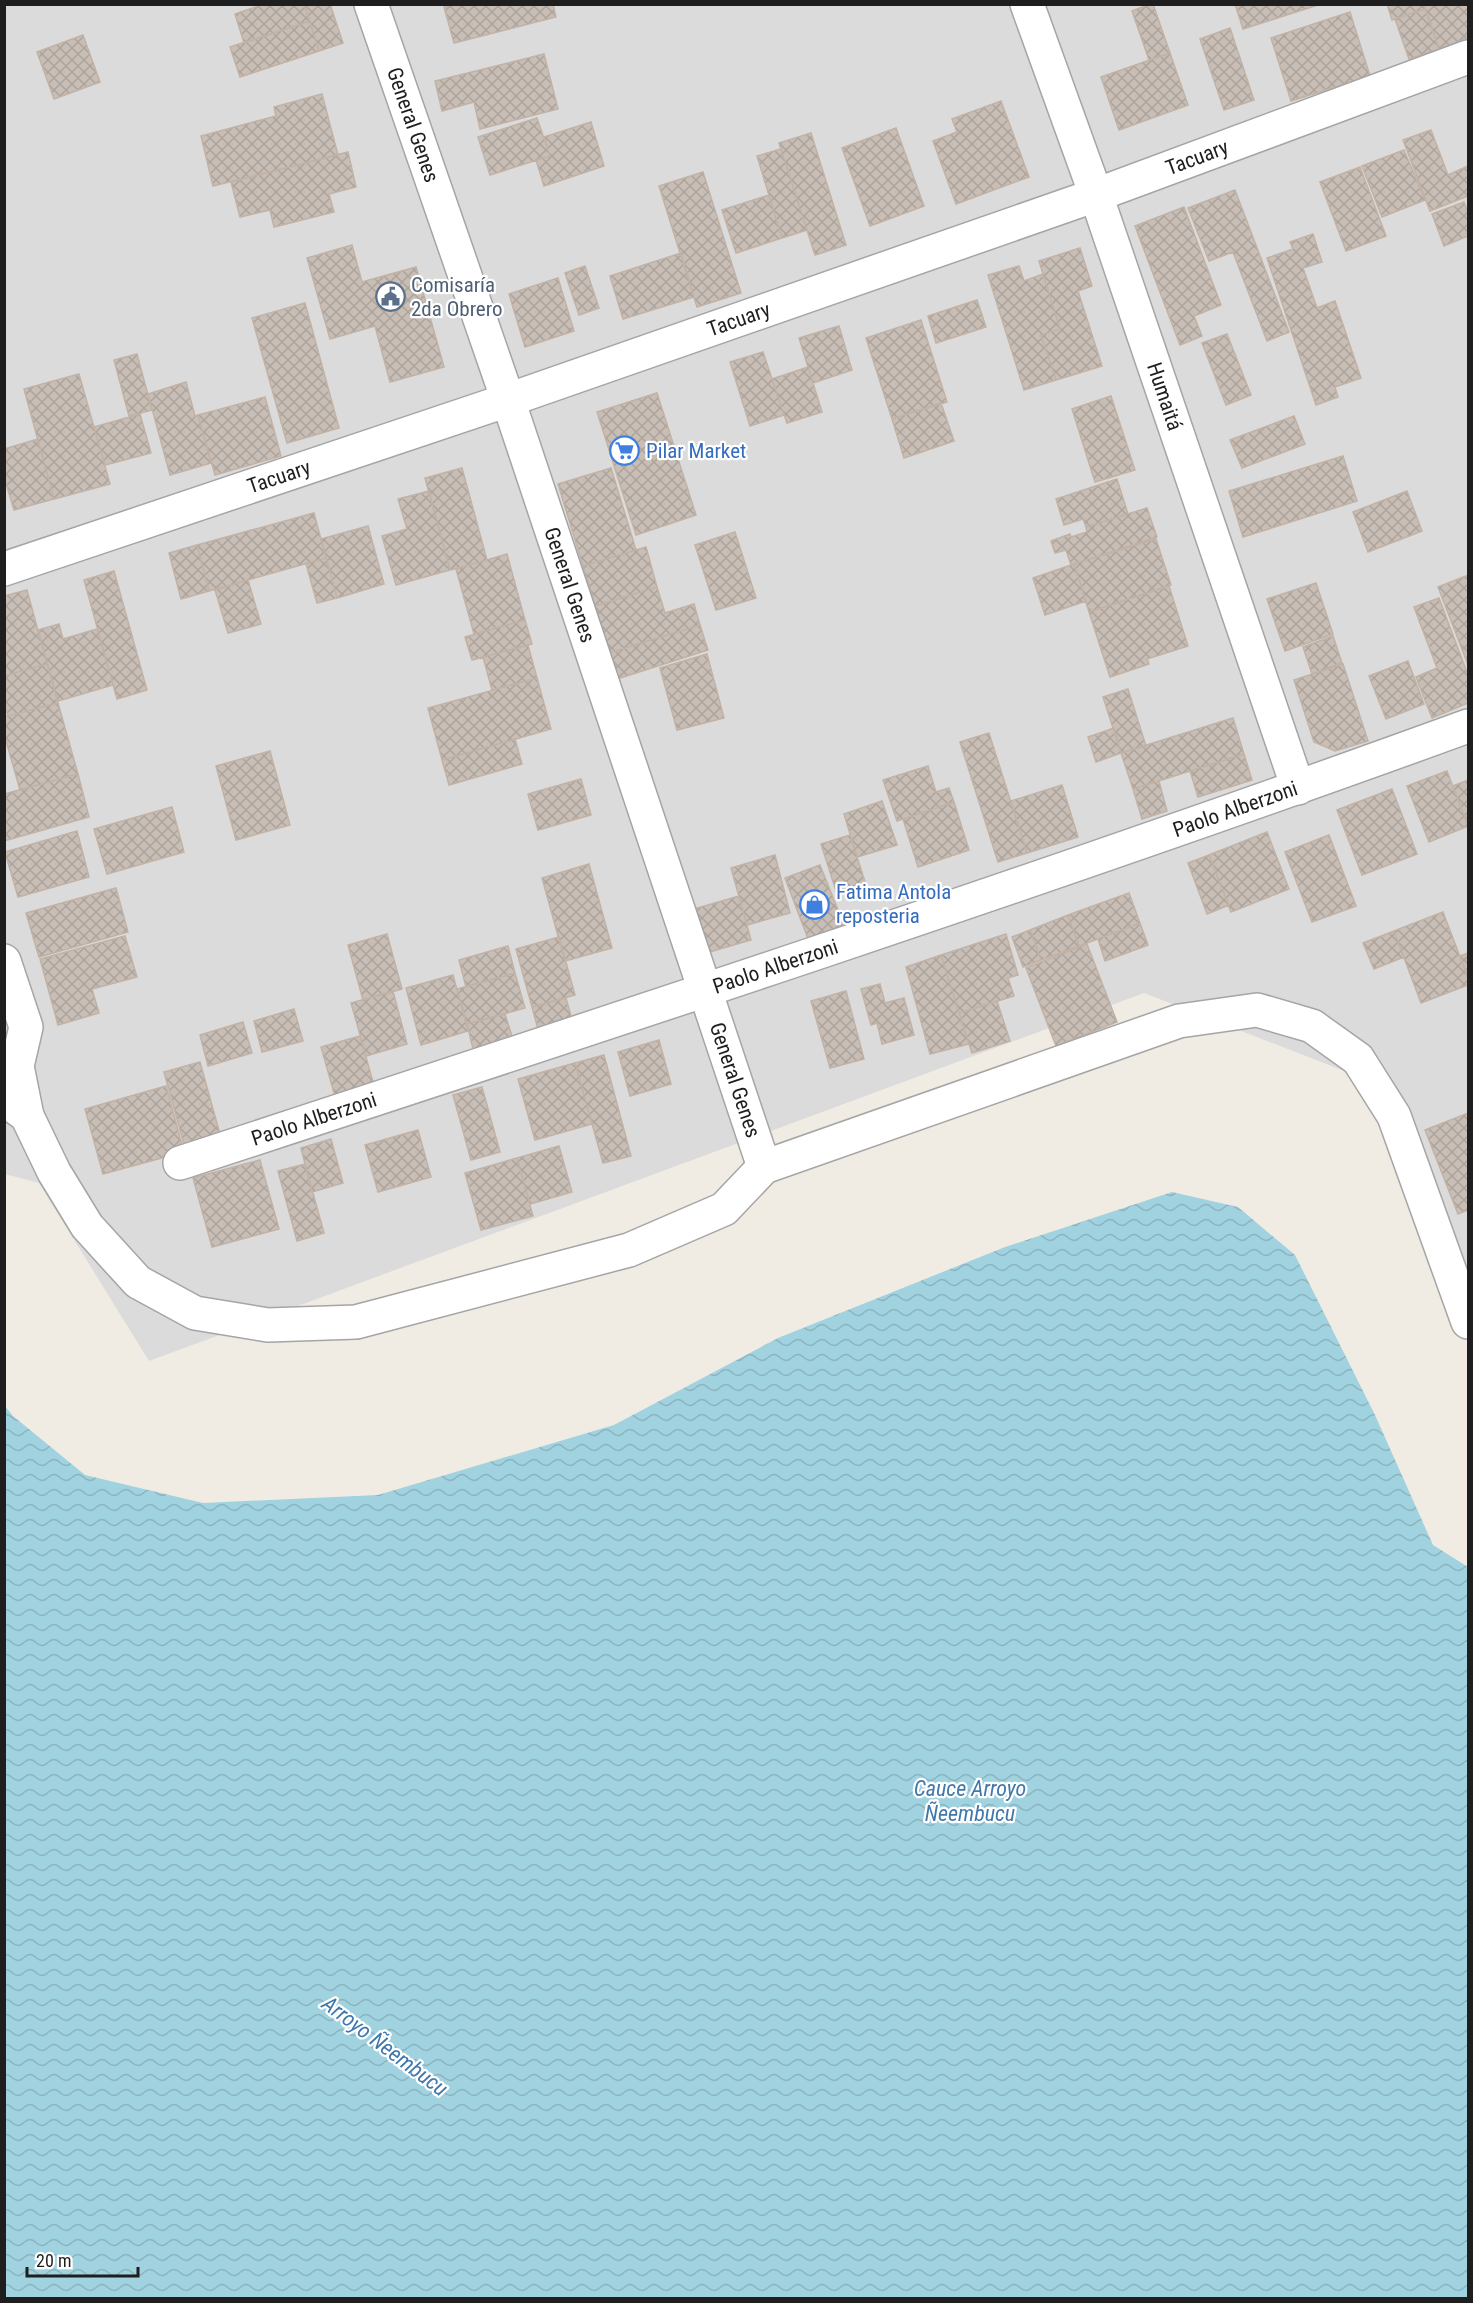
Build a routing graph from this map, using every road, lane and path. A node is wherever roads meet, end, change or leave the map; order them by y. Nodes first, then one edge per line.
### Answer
1 (371, 4) edge
2 (1027, 4) edge
3 (1468, 57) edge
4 (1096, 195) junction
5 (508, 400) junction
6 (4, 569) edge
7 (1468, 726) edge
8 (1298, 788) junction
9 (4, 961) edge
10 (706, 991) junction
11 (16, 1107) edge
12 (180, 1163) dead end
13 (764, 1167) junction
14 (1468, 1322) edge

1 - 5 street, General Genes
2 - 4 street, Humaitá
3 - 4 street, Tacuary
4 - 5 street, Tacuary
4 - 8 street, Humaitá
5 - 6 street, Tacuary
5 - 10 street, General Genes
7 - 8 street, Paolo Alberzoni
8 - 10 street, Paolo Alberzoni
9 - 11 street
10 - 12 street, Paolo Alberzoni
10 - 13 street, General Genes
11 - 13 street
13 - 14 street

